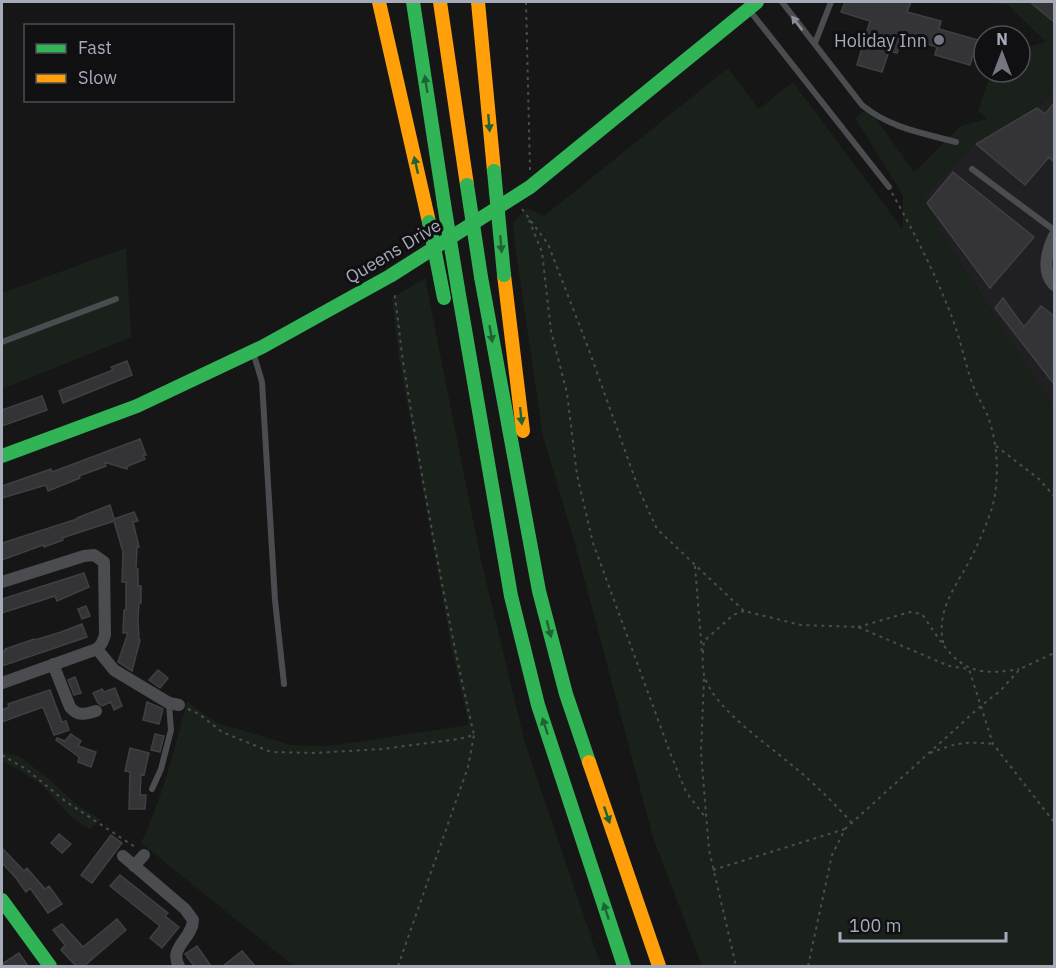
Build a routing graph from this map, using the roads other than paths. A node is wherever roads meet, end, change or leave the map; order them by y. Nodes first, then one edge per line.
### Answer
1 (379, 2) edge
2 (413, 2) edge
3 (440, 2) edge
4 (478, 2) edge
5 (782, 2) edge
6 (831, 2) edge
7 (753, 5) edge
8 (815, 43) junction
9 (956, 142) dead end
10 (972, 169) dead end
11 (889, 187) road end
12 (1054, 230) edge
13 (1054, 236) edge
14 (1054, 285) edge
15 (116, 299) dead end
16 (445, 304) dead end
17 (452, 332) dead end
18 (2, 342) edge
19 (253, 351) junction
20 (2, 456) edge
21 (2, 582) edge
22 (539, 591) junction
23 (511, 596) junction
24 (97, 650) junction
25 (53, 663) junction
26 (2, 683) edge
27 (284, 684) dead end
28 (174, 704) joint
29 (96, 711) dead end
30 (152, 789) dead end
31 (144, 855) road end
32 (123, 856) dead end
33 (134, 866) junction
34 (2, 900) edge
35 (50, 966) edge
36 (179, 966) edge
37 (624, 966) edge
38 (659, 966) edge

16 -> 1 main road, bridge
23 -> 2 main road, bridge
3 -> 22 main road, bridge
4 -> 22 main road, bridge
8 -> 5 lane
6 - 8 lane
7 - 11 lane
7 - 19 main road, Queens Drive
8 - 9 lane
10 - 12 lane
13 - 14 street
15 - 18 lane
17 - 23 main road
19 - 20 main road, Queens Drive
19 - 27 lane
21 - 24 street
22 -> 38 main road
37 -> 23 main road
24 - 25 street
24 - 28 street
25 - 26 street
25 - 29 street
28 - 30 lane
31 - 33 street
32 - 33 street
33 - 36 street
34 - 35 main road

